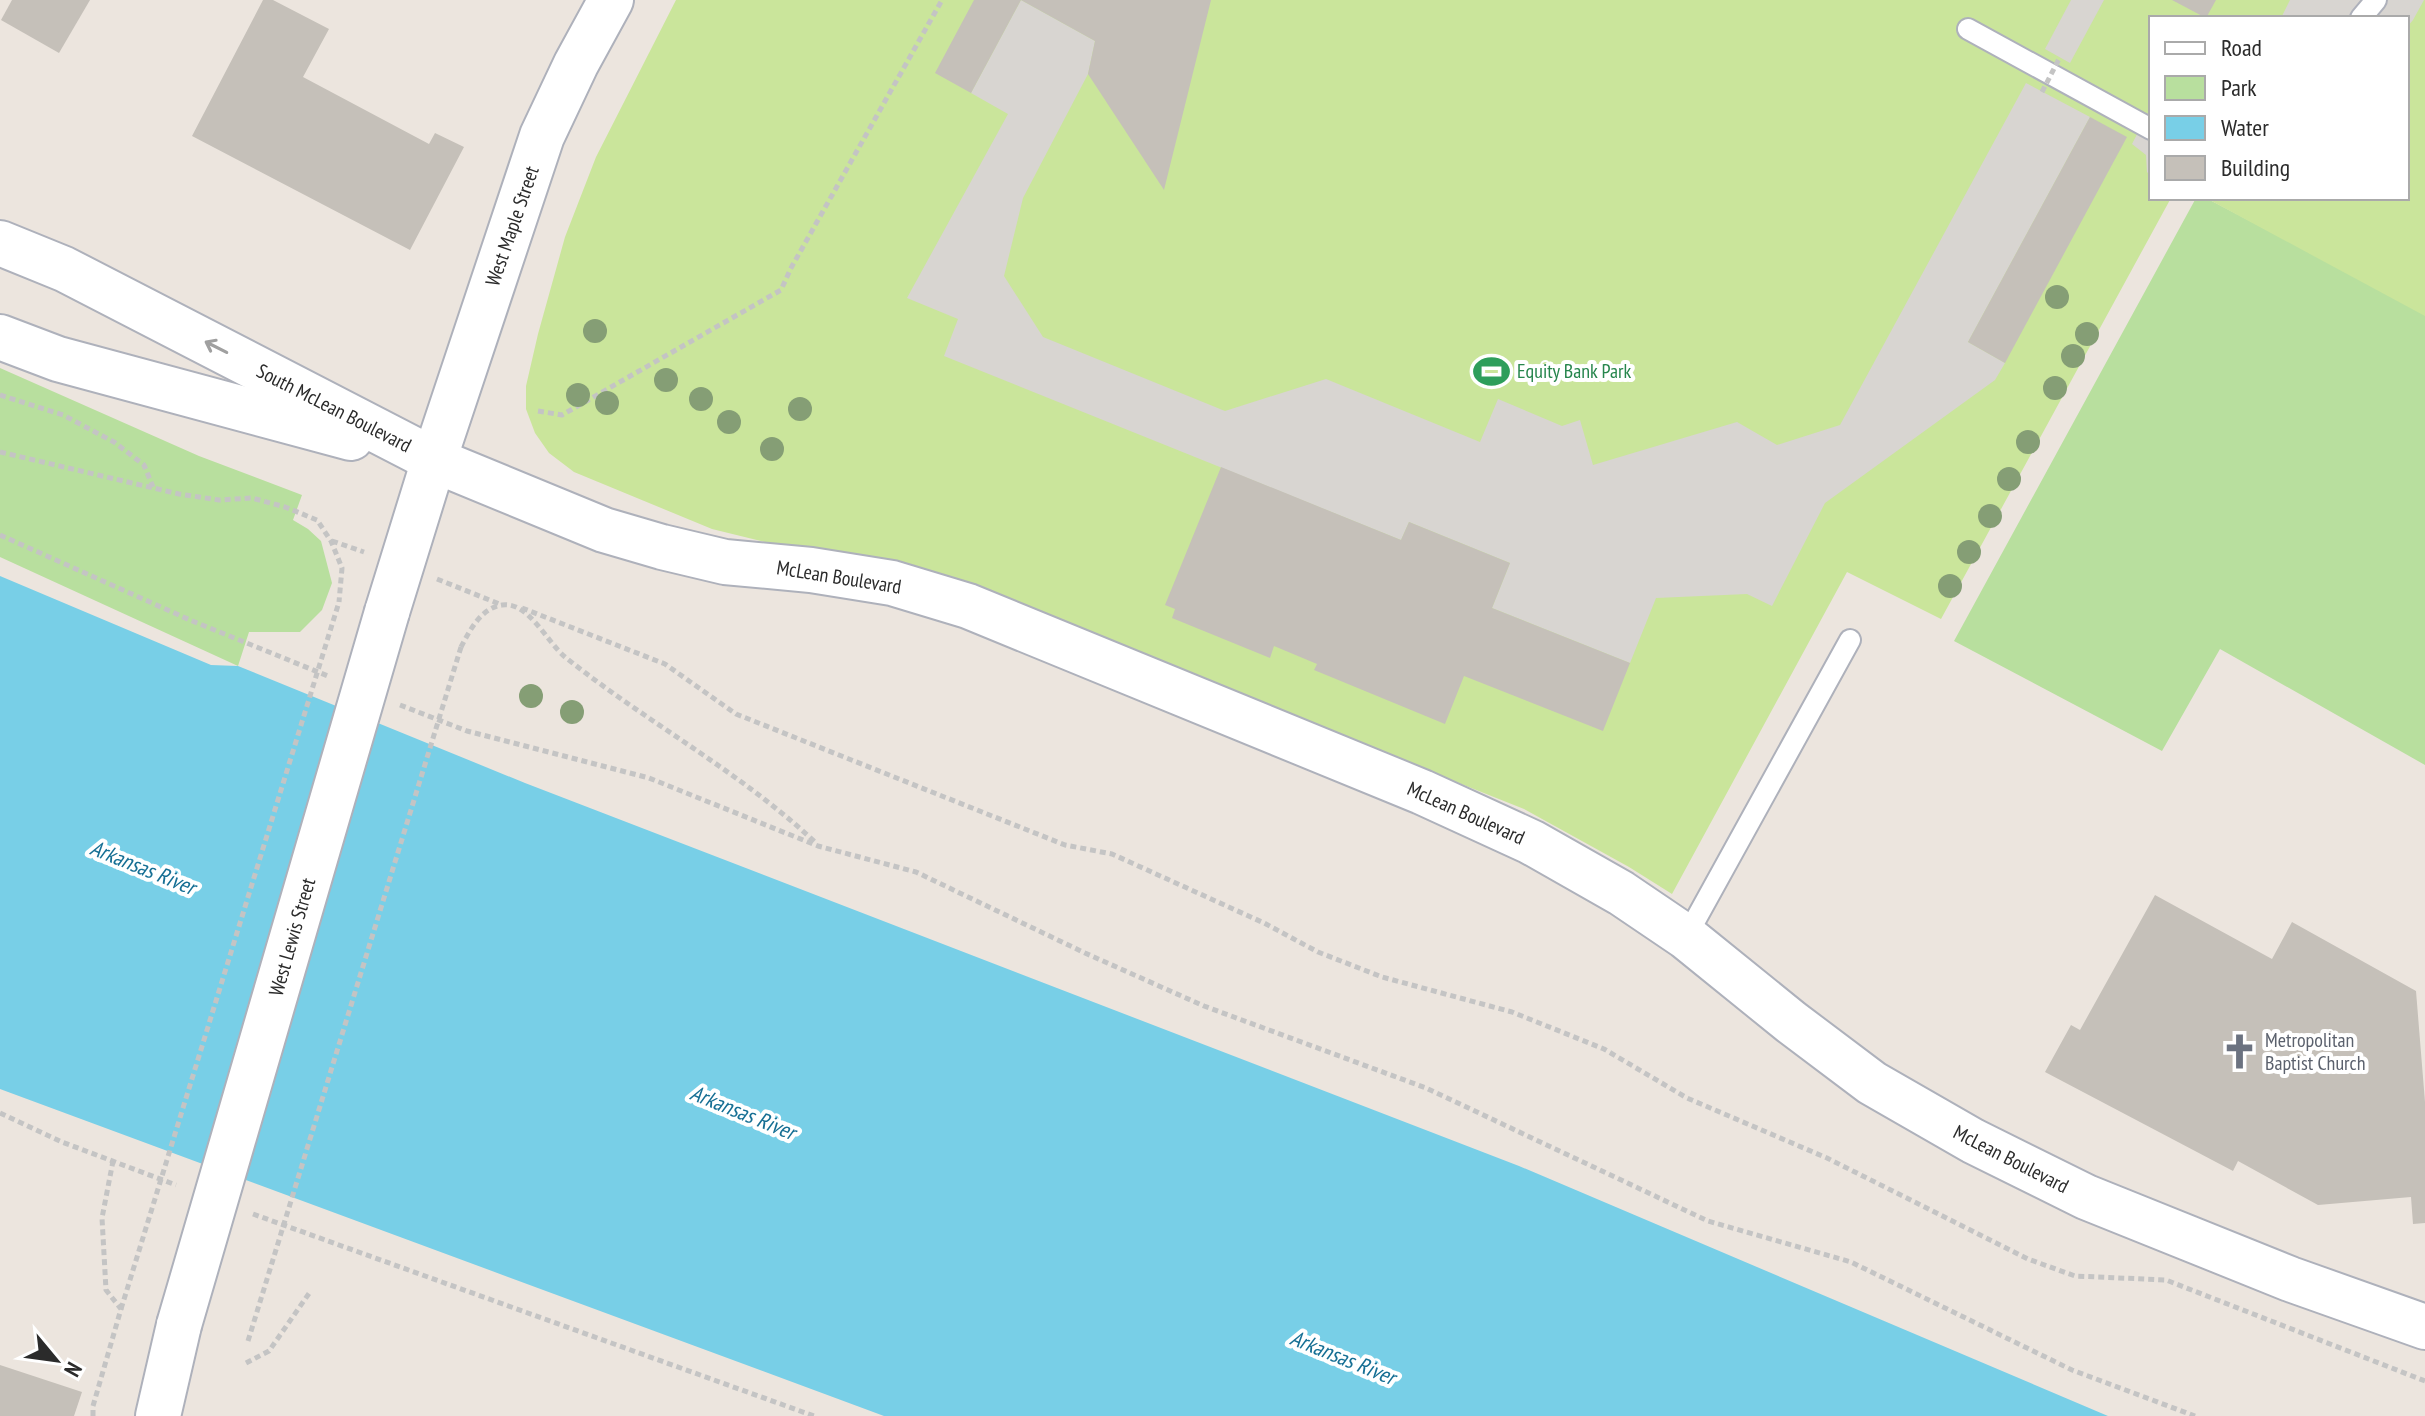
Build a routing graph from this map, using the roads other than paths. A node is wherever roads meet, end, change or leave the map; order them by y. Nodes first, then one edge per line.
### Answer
1 (611, 0) edge
2 (2376, 0) edge
3 (2363, 16) edge
4 (1968, 29) dead end
5 (2149, 128) edge
6 (0, 243) edge
7 (0, 337) edge
8 (434, 460) junction
9 (1850, 640) dead end
10 (1686, 937) junction
11 (2425, 1327) edge
12 (158, 1416) edge

1 - 8 main road, West Maple Street
2 - 3 lane
4 - 5 lane
8 -> 6 main road, South McLean Boulevard
7 - 8 main road, South McLean Boulevard
8 - 10 main road, McLean Boulevard
8 - 12 main road, West Lewis Street, bridge
9 - 10 lane
10 - 11 main road, McLean Boulevard

